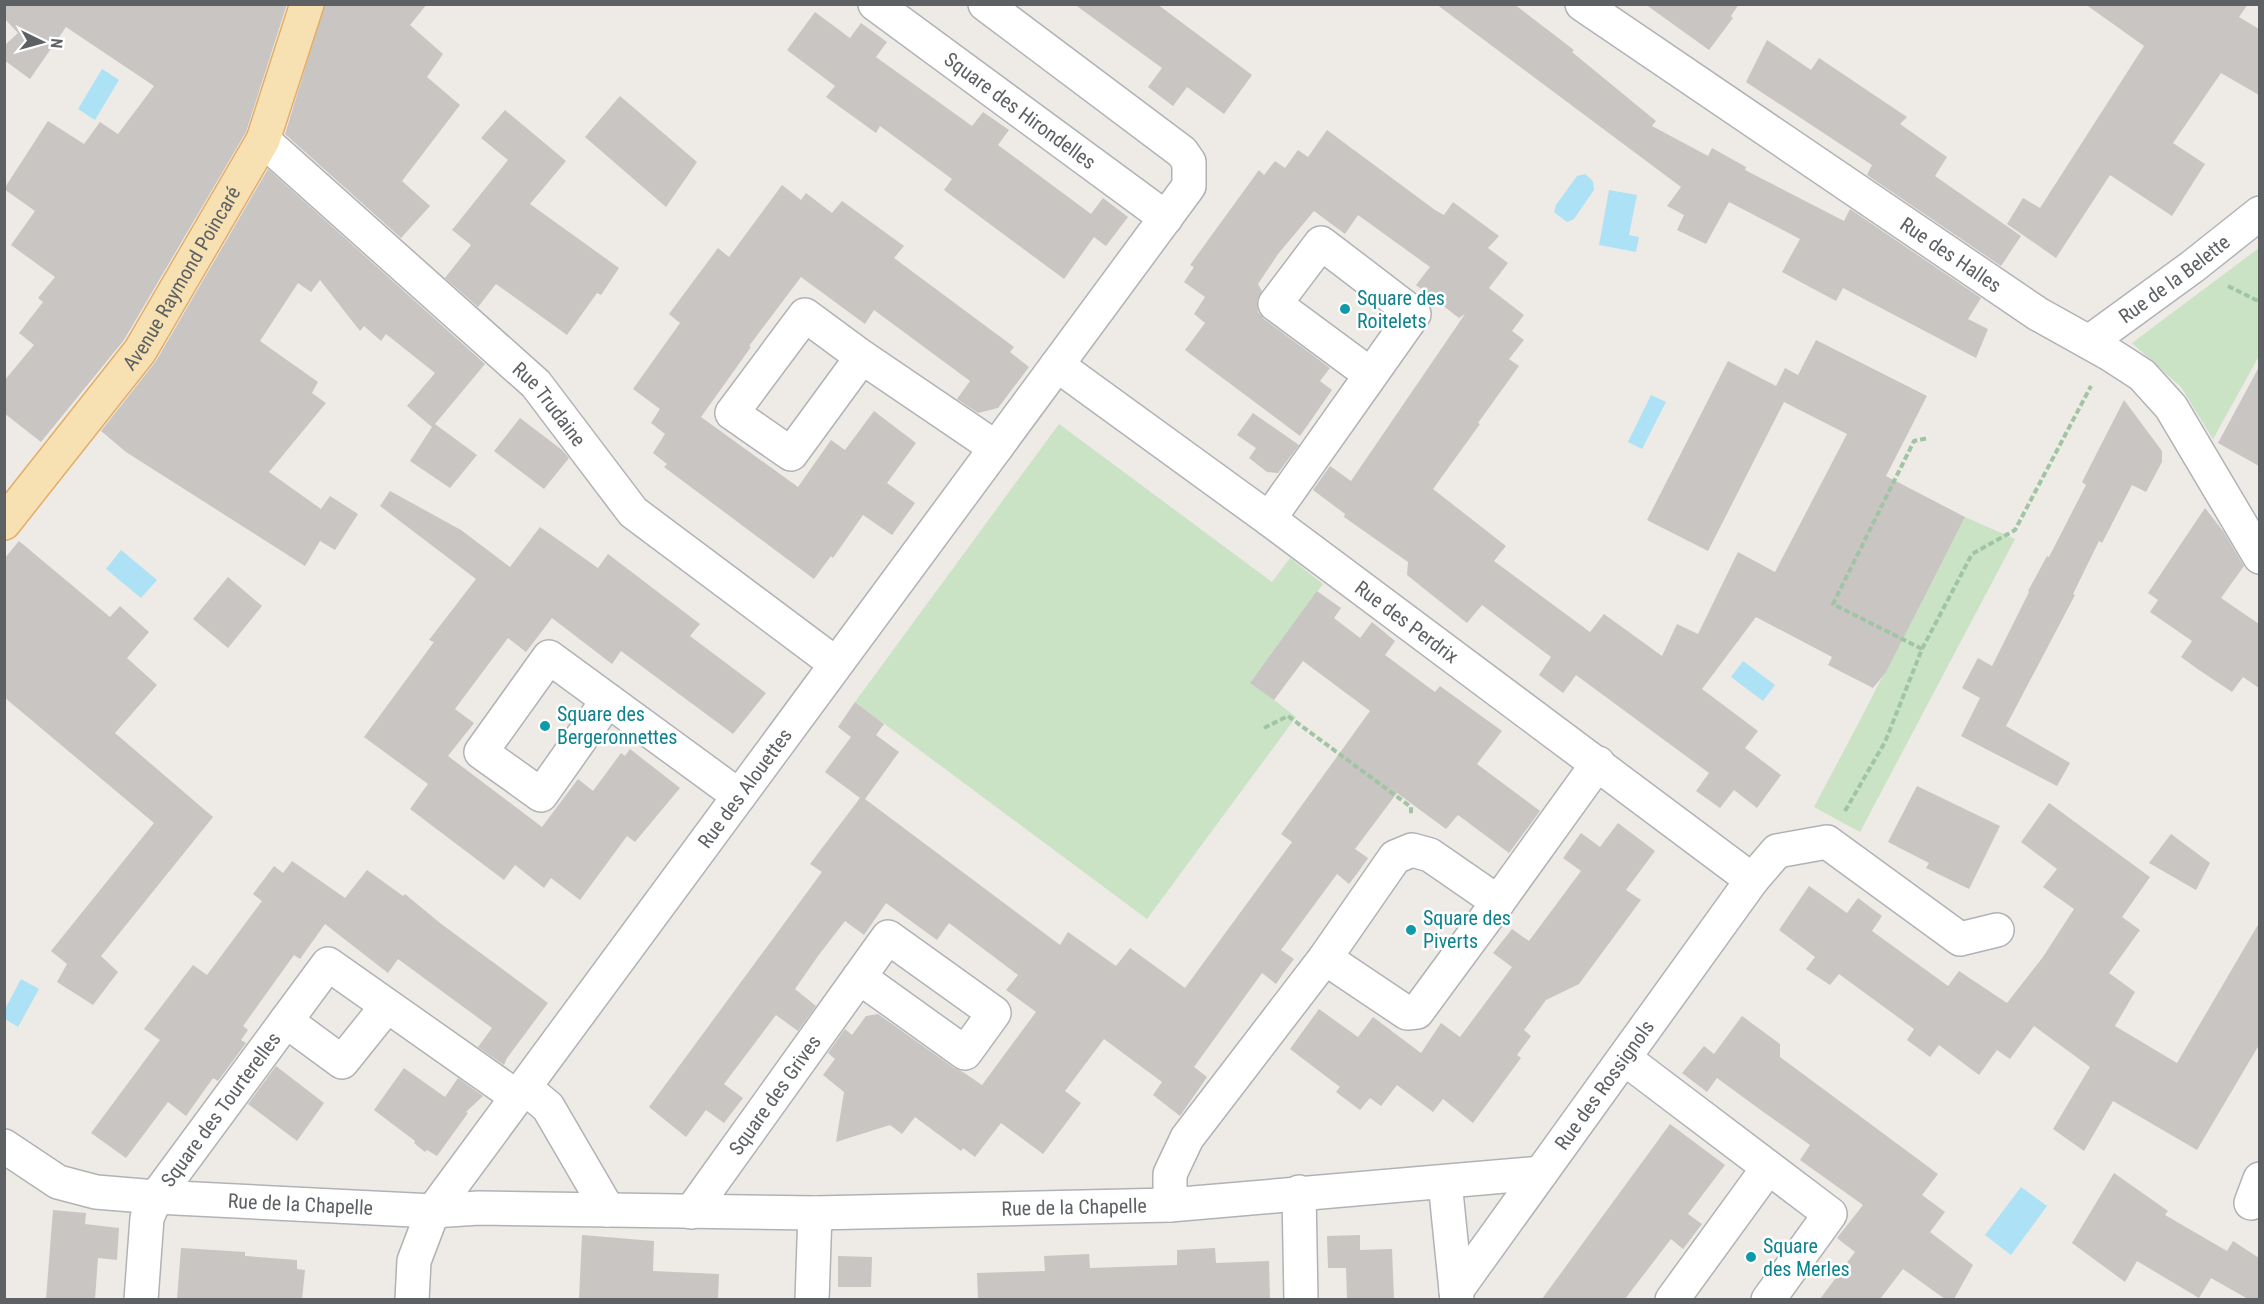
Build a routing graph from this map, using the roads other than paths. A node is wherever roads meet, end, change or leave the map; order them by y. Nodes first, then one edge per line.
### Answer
1 (307, 4) edge
2 (875, 4) edge
3 (985, 4) edge
4 (1582, 4) edge
5 (263, 140) junction
6 (2259, 213) edge
7 (1166, 218) junction
8 (2099, 348) junction
9 (862, 357) dead end
10 (1057, 365) junction
11 (1371, 375) dead end
12 (996, 448) junction
13 (1269, 519) junction
14 (5, 521) edge
15 (2259, 557) edge
16 (836, 664) junction
17 (608, 700) dead end
18 (1598, 763) junction
19 (739, 796) junction
20 (1752, 880) junction
21 (1498, 902) junction
22 (1997, 930) dead end
23 (1325, 958) junction
24 (859, 977) dead end
25 (387, 1006) junction
26 (286, 1021) junction
27 (1624, 1058) junction
28 (521, 1092) junction
29 (4, 1146) edge
30 (1768, 1168) junction
31 (1541, 1173) junction
32 (1445, 1182) junction
33 (1299, 1192) junction
34 (156, 1197) junction
35 (1170, 1204) junction
36 (608, 1210) junction
37 (433, 1211) junction
38 (691, 1212) junction
39 (815, 1213) junction
40 (1457, 1295) edge
41 (141, 1299) edge
42 (412, 1299) edge
43 (812, 1299) edge
44 (1301, 1299) edge
45 (1671, 1299) edge
46 (1768, 1299) edge

1 - 5 main road, Avenue Raymond Poincaré
2 - 7 street, Square des Hirondelles
3 - 7 street
4 - 8 street, Rue des Halles
5 - 14 main road, Avenue Raymond Poincaré
5 - 16 street, Rue Trudaine
6 - 8 street, Rue de la Belette
7 - 10 street
8 - 15 street, Rue des Halles
9 - 12 street
10 - 12 street, Rue des Alouettes
10 - 13 street, Rue des Perdrix
11 - 13 street
12 - 16 street, Rue des Alouettes
13 - 18 street, Rue des Perdrix
16 - 19 street, Rue des Alouettes
17 - 19 street
18 - 20 street, Rue des Perdrix
18 - 21 street
19 - 28 street, Rue des Alouettes
20 - 22 street, Rue des Rossignols
20 - 27 street, Rue des Rossignols
21 - 23 street
21 - 23 street
23 - 35 street
24 - 38 street, Square des Grives
25 - 26 street, Square des Tourterelles
25 - 26 street, Square des Tourterelles
25 - 28 street, Square des Tourterelles
26 - 34 street, Square des Tourterelles
27 - 30 street
27 - 31 street, Rue des Rossignols
28 - 36 street
28 - 37 street, Rue des Alouettes
29 - 34 street, Rue de la Chapelle
30 - 45 street
30 - 46 street
31 - 32 street, Rue de la Chapelle
31 - 40 street, Rue des Rossignols
32 - 33 street, Rue de la Chapelle
32 - 40 street
33 - 35 street, Rue de la Chapelle
33 - 44 street
34 - 37 street, Rue de la Chapelle
34 - 41 street, Square des Tourterelles
35 - 39 street, Rue de la Chapelle
36 - 37 street, Rue de la Chapelle
36 - 38 street, Rue de la Chapelle
37 - 42 street, Rue des Alouettes
38 - 39 street, Rue de la Chapelle
39 - 43 street

